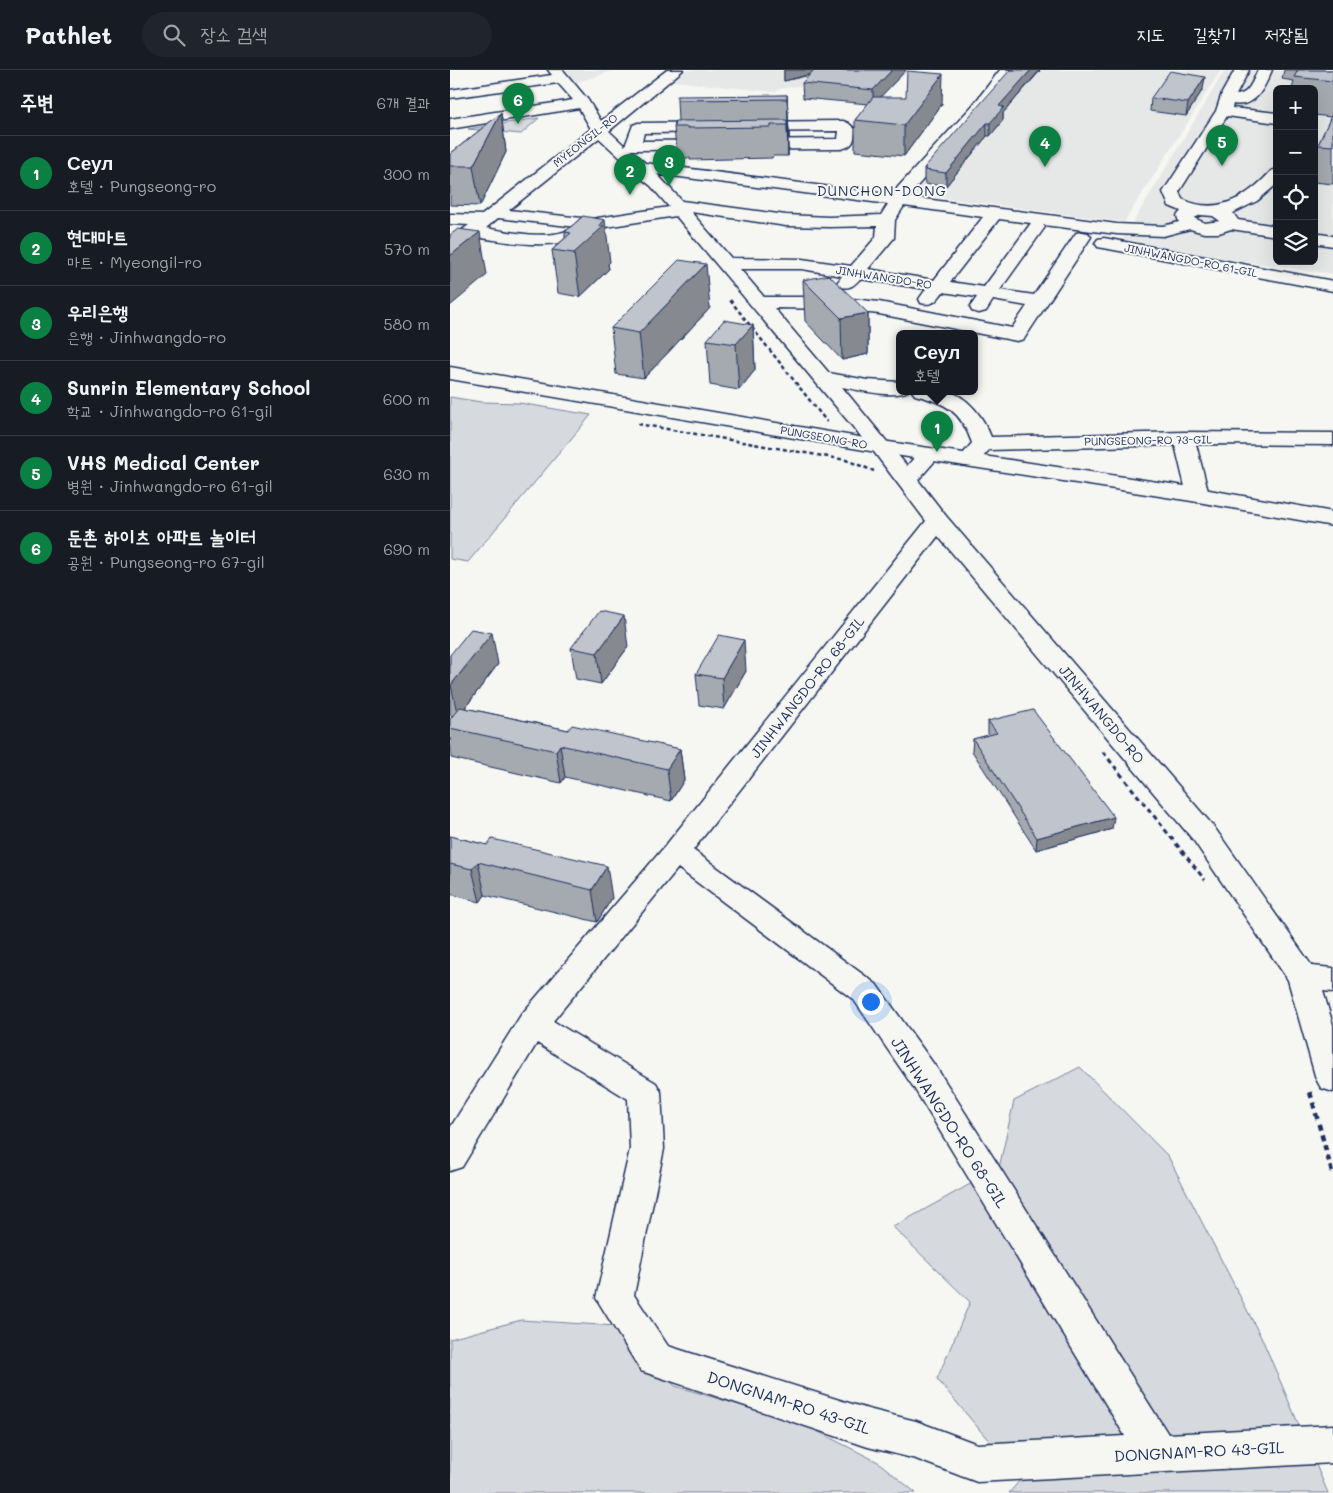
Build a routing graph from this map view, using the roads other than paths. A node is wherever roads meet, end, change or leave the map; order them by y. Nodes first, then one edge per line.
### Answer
1 (502, 70) edge
2 (676, 70) edge
3 (1006, 70) edge
4 (1242, 70) edge
5 (1266, 70) edge
6 (557, 74) edge
7 (464, 77) dead end
8 (514, 85) junction
9 (474, 90) junction
10 (450, 94) edge
11 (583, 103) junction
12 (1225, 104) junction
13 (536, 111) junction
14 (493, 117) junction
15 (1273, 117) edge
16 (450, 123) edge
17 (599, 130) junction
18 (791, 152) joint
19 (745, 165) dead end
20 (659, 175) junction
21 (1276, 175) edge
22 (900, 201) junction
23 (678, 208) junction
24 (995, 213) junction
25 (491, 216) junction
26 (1192, 218) junction
27 (1225, 218) junction
28 (450, 219) edge
29 (886, 220) junction
30 (1036, 227) junction
31 (591, 230) junction
32 (472, 231) junction
33 (1273, 231) edge
34 (1082, 237) junction
35 (1112, 237) junction
36 (1318, 238) edge
37 (1333, 240) edge
38 (450, 248) edge
39 (726, 263) junction
40 (856, 273) junction
41 (938, 286) junction
42 (1333, 286) edge
43 (989, 294) junction
44 (758, 302) junction
45 (1040, 302) junction
46 (834, 303) junction
47 (917, 314) junction
48 (964, 326) junction
49 (450, 373) edge
50 (822, 377) junction
51 (896, 388) edge
52 (939, 395) edge
53 (1184, 438) junction
54 (1333, 439) edge
55 (976, 452) junction
56 (930, 454) junction
57 (881, 460) junction
58 (906, 480) junction
59 (1198, 495) junction
60 (1333, 519) edge
61 (938, 522) junction
62 (676, 852) junction
63 (1303, 977) junction
64 (1333, 980) edge
65 (532, 1024) junction
66 (1333, 1079) edge
67 (450, 1157) edge
68 (1333, 1444) edge
69 (1158, 1453) junction

1 - 8 street
2 - 17 street, MYEONGIL-RO
3 - 22 street
4 - 12 street
5 - 12 street
6 - 8 street
6 - 11 street, JINHWANGDO-RO
7 - 9 street
8 - 9 street
8 - 13 street
9 - 10 street
9 - 14 street
11 - 13 street
11 - 17 street, JINHWANGDO-RO
12 - 15 street
12 - 26 street
13 - 14 street
14 - 16 street
17 - 20 street, JINHWANGDO-RO
17 - 25 street, MYEONGIL-RO
18 - 18 street
19 - 20 street
20 - 22 street, JINHWANGDO-RO 61-GIL
20 - 23 street, JINHWANGDO-RO
21 - 27 street
22 - 24 street, JINHWANGDO-RO 61-GIL
22 - 29 street
23 - 29 street
23 - 31 street
23 - 39 street, JINHWANGDO-RO
24 - 30 street, JINHWANGDO-RO 61-GIL
24 - 35 street, JINHWANGDO-RO 61-GIL
24 - 41 street
25 - 28 street
25 - 31 street
25 - 32 street, MYEONGIL-RO
26 - 27 street
26 - 35 street
27 - 33 street
29 - 40 street
30 - 34 street, JINHWANGDO-RO 61-GIL
30 - 43 street
31 - 32 street
32 - 38 street, MYEONGIL-RO
34 - 35 street, JINHWANGDO-RO 61-GIL
34 - 45 street
35 - 42 street, JINHWANGDO-RO 61-GIL
36 - 37 street
39 - 40 street, JINHWANGDO-RO
39 - 44 street, JINHWANGDO-RO
40 - 41 street, JINHWANGDO-RO
40 - 46 street
41 - 43 street, JINHWANGDO-RO
41 - 47 street
43 - 45 street, JINHWANGDO-RO
43 - 48 street
44 - 46 street
44 - 50 street, JINHWANGDO-RO
45 - 48 street
46 - 47 street
47 - 48 street
49 - 57 street, PUNGSEONG-RO
50 - 51 street
50 - 57 street, JINHWANGDO-RO
52 - 55 street
53 - 54 street, PUNGSEONG-RO 73-GIL
53 - 55 street, PUNGSEONG-RO 73-GIL
53 - 59 street
55 - 56 street, PUNGSEONG-RO
55 - 59 street, PUNGSEONG-RO
56 - 57 street, PUNGSEONG-RO
56 - 58 street
57 - 58 street, JINHWANGDO-RO
58 - 61 street, JINHWANGDO-RO
59 - 60 street, PUNGSEONG-RO
61 - 62 street, JINHWANGDO-RO 68-GIL
61 - 63 street, JINHWANGDO-RO
62 - 65 street, JINHWANGDO-RO 68-GIL
62 - 69 street, JINHWANGDO-RO 68-GIL
63 - 64 street
63 - 66 street, JINHWANGDO-RO
65 - 67 street, JINHWANGDO-RO 68-GIL
65 - 69 street, DONGNAM-RO 43-GIL
68 - 69 street, DONGNAM-RO 43-GIL

